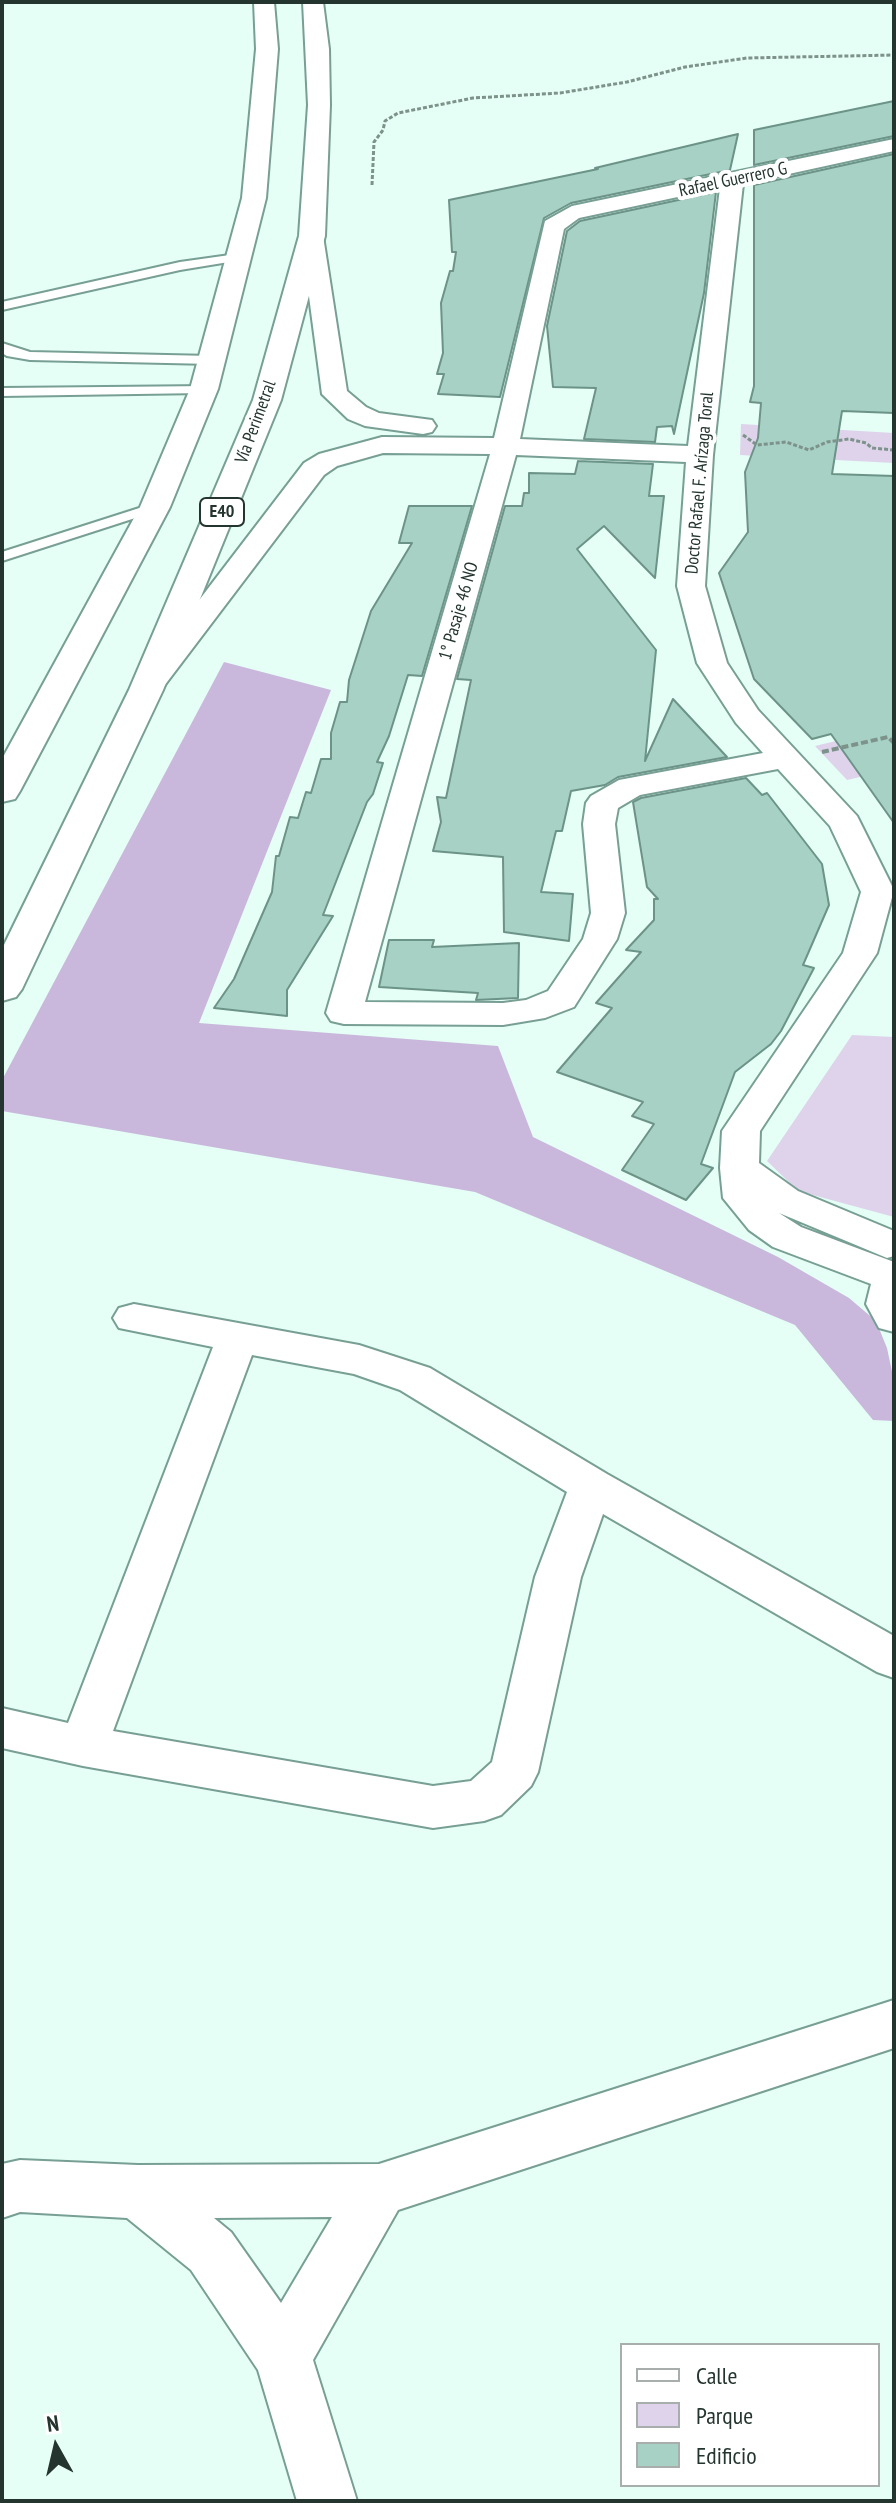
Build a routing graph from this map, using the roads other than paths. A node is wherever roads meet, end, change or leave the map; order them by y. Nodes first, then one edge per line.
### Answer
1 (264, 2) edge
2 (313, 2) edge
3 (894, 145) edge
4 (732, 180) junction
5 (572, 213) joint
6 (312, 236) junction
7 (237, 258) junction
8 (2, 306) edge
9 (2, 347) edge
10 (212, 360) junction
11 (204, 389) junction
12 (2, 392) edge
13 (347, 406) junction
14 (508, 438) junction
15 (701, 446) junction
16 (342, 455) junction
17 (155, 507) junction
18 (2, 557) edge
19 (146, 690) junction
20 (785, 758) junction
21 (2, 791) edge
22 (2, 989) edge
23 (891, 1273) edge
24 (134, 1318) dead end
25 (238, 1337) junction
26 (591, 1486) junction
27 (894, 1659) edge
28 (2, 1728) edge
29 (83, 1746) junction
30 (894, 2024) edge
31 (379, 2190) junction
32 (2, 2191) edge
33 (138, 2192) junction
34 (283, 2356) junction
35 (327, 2501) edge

1 - 7 highway
2 - 6 highway, Vía Perimetral / E40
3 - 4 street, Rafael Guerrero G
4 - 5 street, Rafael Guerrero G
4 - 15 street, Doctor Rafael F. Arízaga Toral
5 - 14 street, 1° Pasaje 46 NO
6 - 13 street
6 - 19 highway, Vía Perimetral / E40
7 - 8 lane
7 - 10 highway
9 - 10 lane
10 - 11 highway
11 - 12 lane
11 - 17 highway
13 - 14 street
13 - 16 street
14 - 15 street
14 - 16 street
14 - 20 street, 1° Pasaje 46 NO
15 - 20 street, Doctor Rafael F. Arízaga Toral
16 - 19 street
17 - 18 lane
17 - 21 highway
19 - 22 highway, Vía Perimetral / E40
20 - 23 street, Doctor Rafael F. Arízaga Toral
24 - 25 street
25 - 26 street
25 - 29 street
26 - 27 street
26 - 29 street
28 - 29 street
30 - 31 street
31 - 33 street
31 - 34 street
32 - 33 street
33 - 34 street
34 - 35 street

